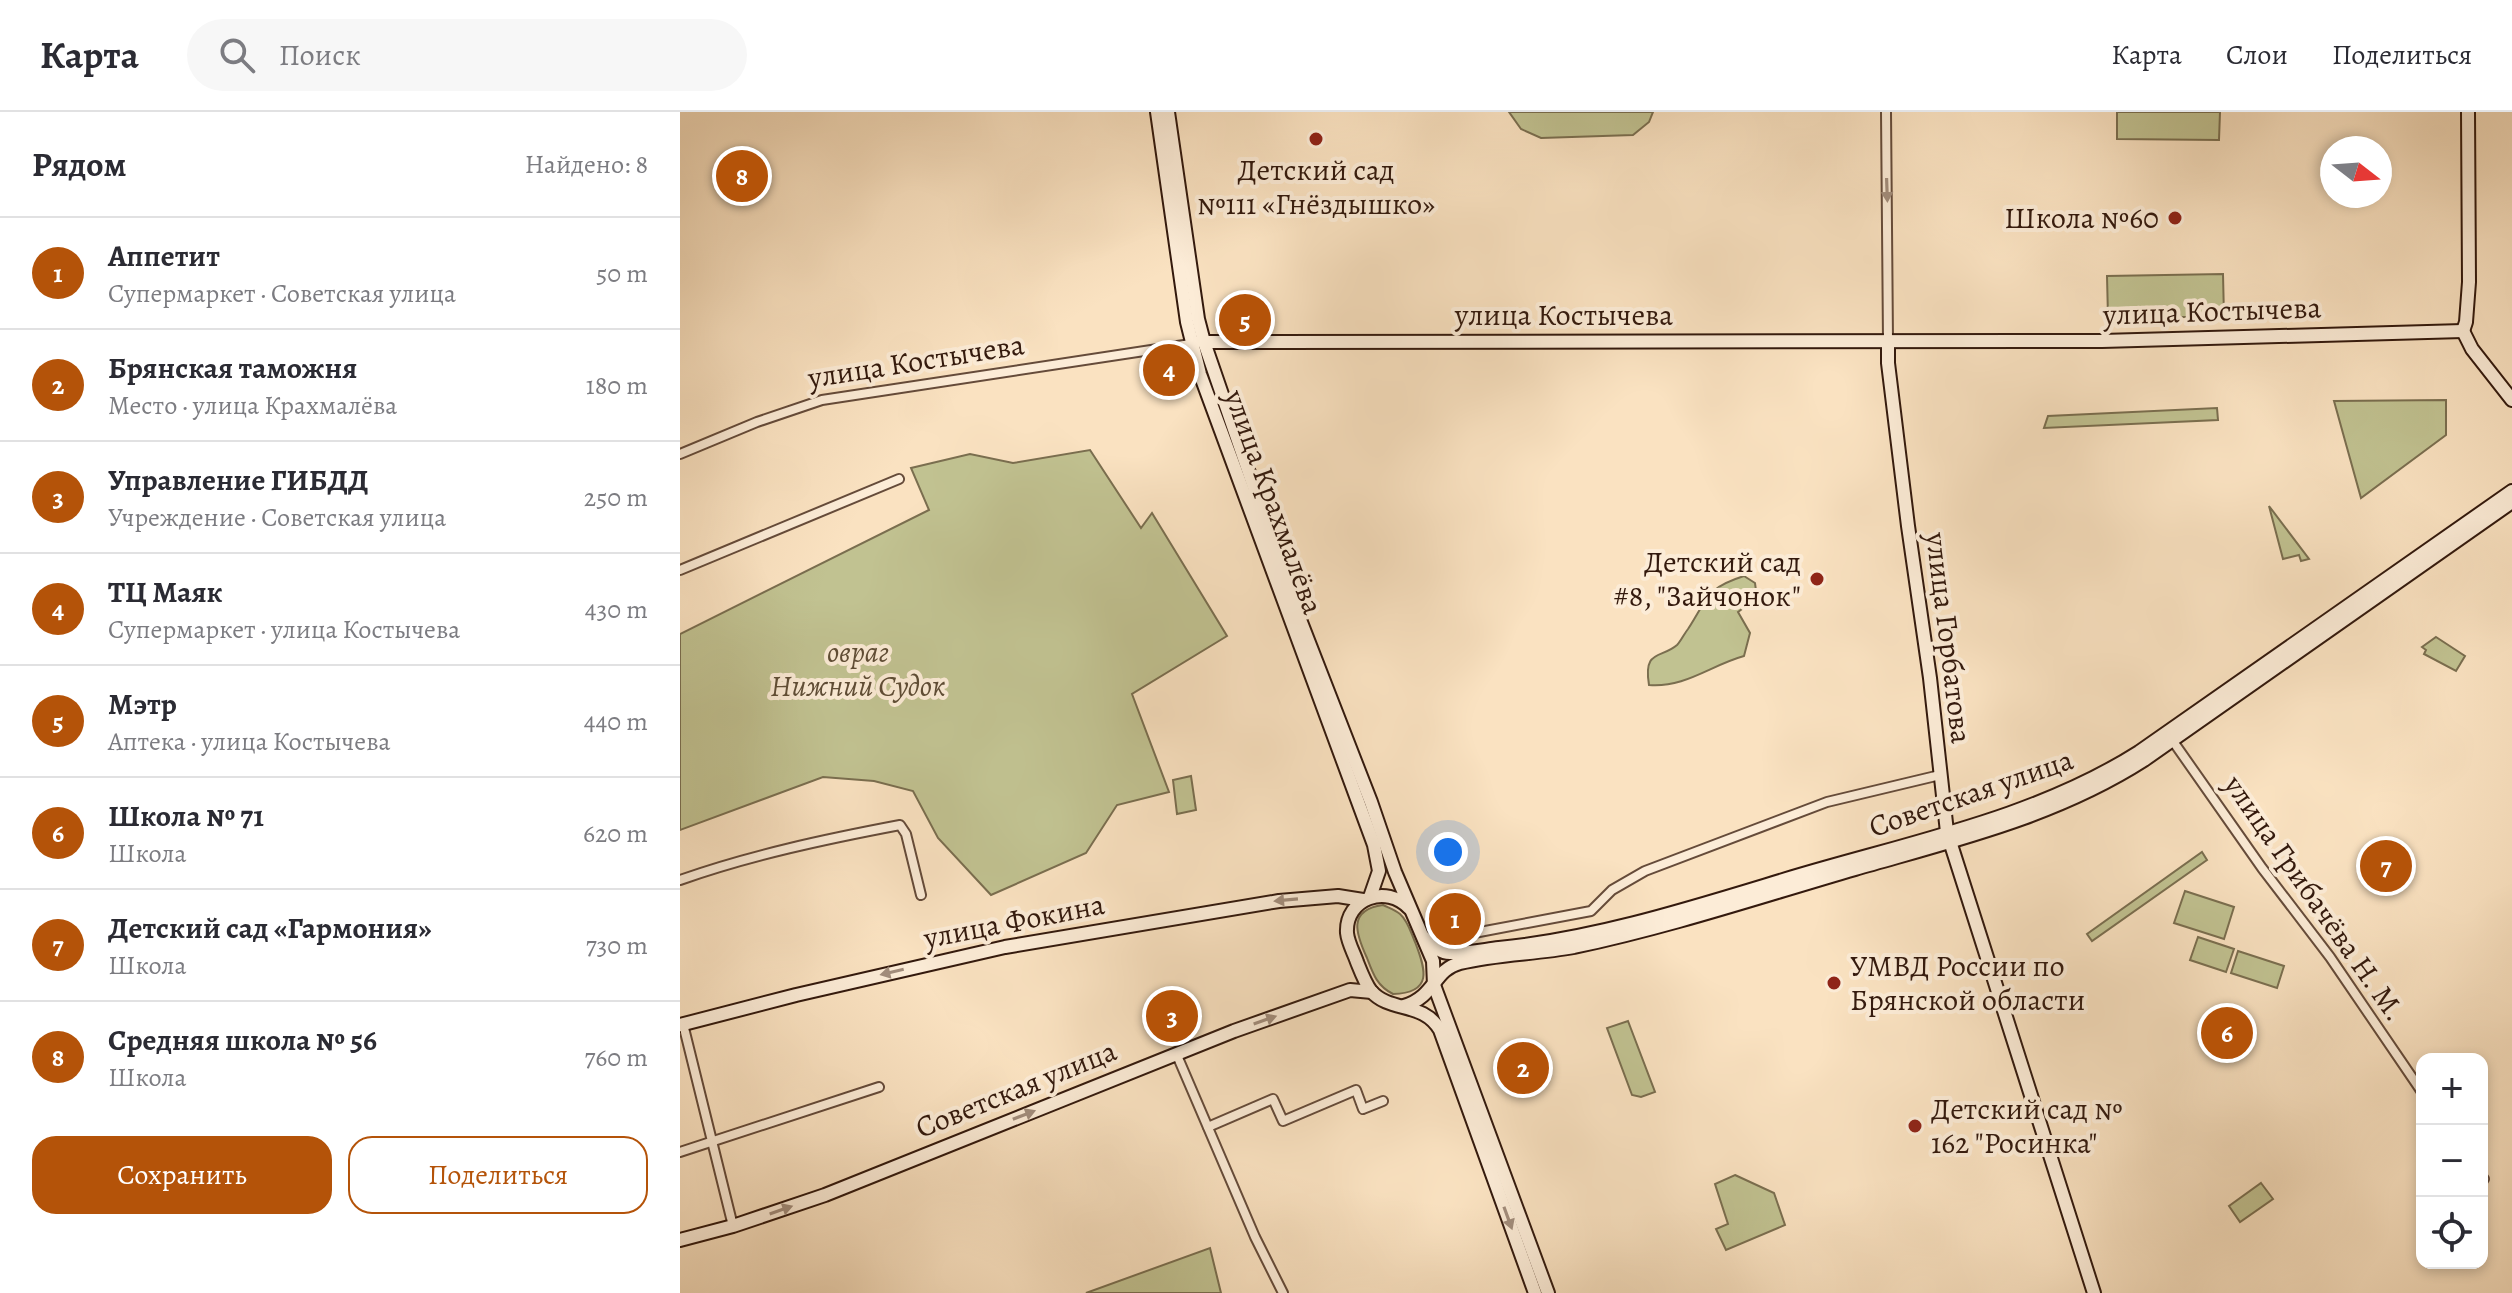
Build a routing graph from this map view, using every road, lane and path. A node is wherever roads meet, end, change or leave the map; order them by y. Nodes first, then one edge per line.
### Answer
1 (1157, 112) edge
2 (1168, 112) edge
3 (1886, 112) edge
4 (2468, 112) edge
5 (2463, 331) junction
6 (1888, 340) junction
7 (1198, 343) junction
8 (2512, 400) edge
9 (680, 454) edge
10 (899, 479) dead end
11 (2512, 491) edge
12 (2512, 502) edge
13 (680, 570) edge
14 (2170, 737) junction
15 (1940, 775) junction
16 (1949, 836) junction
17 (680, 880) edge
18 (921, 895) dead end
19 (1367, 898) junction
20 (1411, 911) junction
21 (1423, 936) junction
22 (1453, 937) dead end
23 (1434, 985) junction
24 (1372, 992) junction
25 (1404, 1006) junction
26 (682, 1024) edge
27 (1176, 1053) junction
28 (2416, 1083) edge
29 (879, 1087) dead end
30 (1383, 1101) dead end
31 (1208, 1127) junction
32 (713, 1143) junction
33 (680, 1152) edge
34 (733, 1226) junction
35 (680, 1240) edge
36 (1283, 1293) edge
37 (1535, 1293) edge
38 (1548, 1293) edge
39 (2094, 1293) edge

1 - 7 main road, улица Крахмалёва
2 - 7 main road, улица Крахмалёва
3 -> 6 street, улица Горбатова
4 - 5 main road
5 - 6 main road, улица Костычева
5 - 8 main road
6 - 7 main road, улица Костычева
6 - 15 main road, улица Горбатова
7 - 9 street, улица Костычева
7 - 19 main road, улица Крахмалёва
7 - 20 main road, улица Крахмалёва
10 - 13 street
11 - 14 main road, Советская улица
12 - 14 main road, Советская улица
14 - 16 main road, Советская улица
14 - 28 street, улица Грибачёва Н. М.
15 - 16 main road, улица Горбатова
15 - 22 street
16 - 21 main road, Советская улица
16 - 23 main road, Советская улица
16 - 39 main road, улица Горбатова
17 - 18 street
19 - 20 main road
19 - 24 main road
19 -> 26 main road, улица Фокина
20 - 21 main road
21 - 23 main road
23 - 25 main road
23 - 38 main road
24 - 25 main road
27 -> 24 main road, Советская улица
25 -> 37 main road
26 - 32 street
27 - 31 street
34 -> 27 main road, Советская улица
29 - 32 street
30 - 31 street
31 - 36 street
32 - 33 street
32 - 34 street
34 - 35 main road, Советская улица

